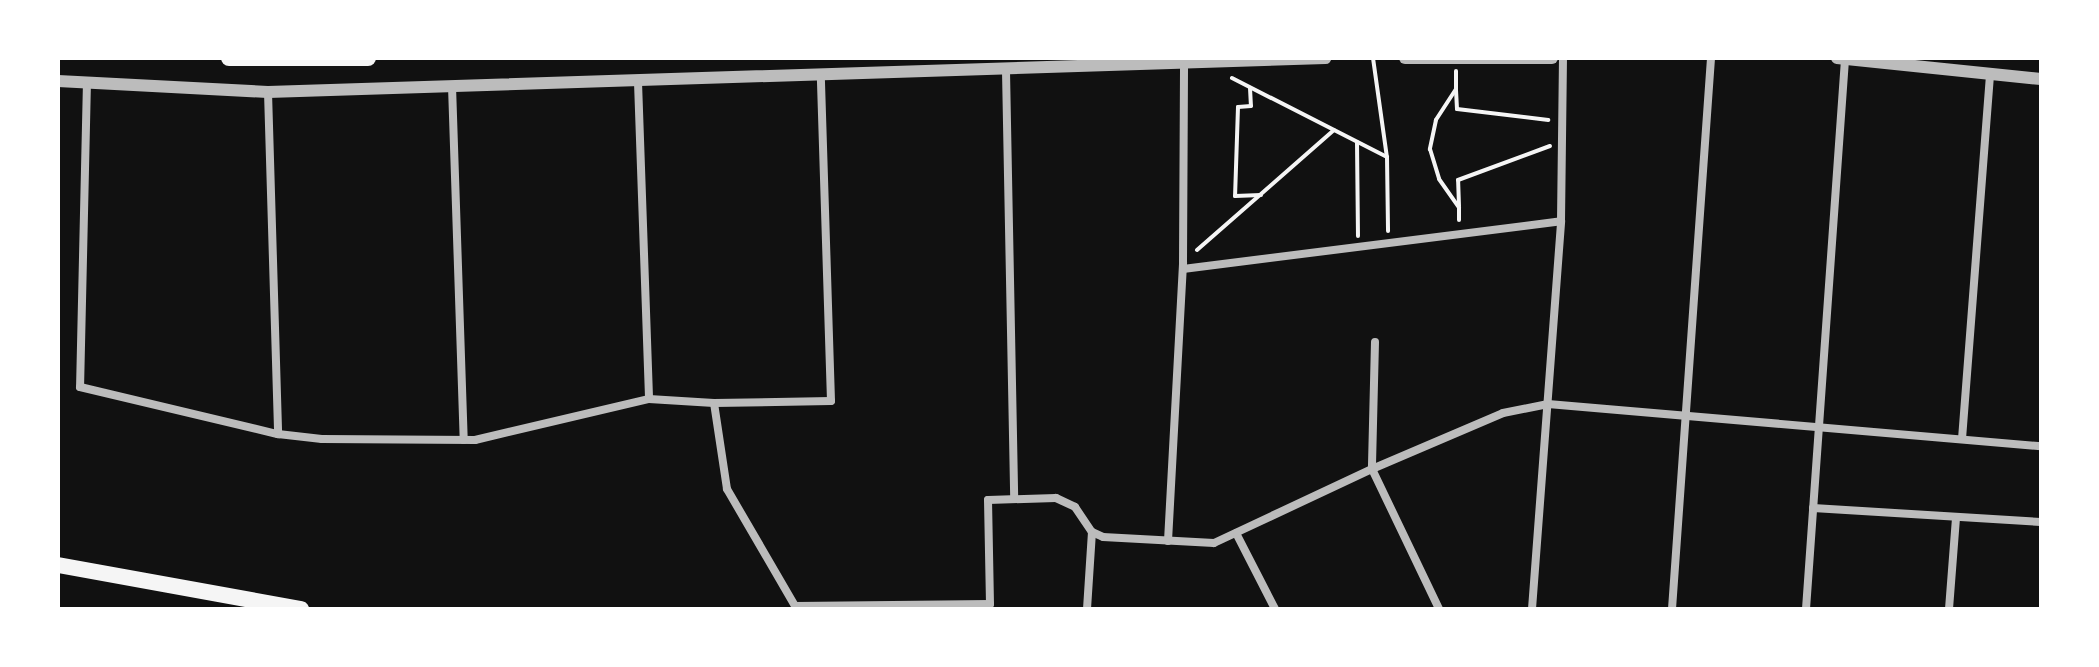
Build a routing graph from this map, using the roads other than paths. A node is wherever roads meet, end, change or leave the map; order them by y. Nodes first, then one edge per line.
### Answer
1 (231, 58) edge
2 (368, 58) edge
3 (1325, 58) edge
4 (1405, 58) edge
5 (1552, 58) edge
6 (1563, 58) edge
7 (1711, 58) edge
8 (1837, 58) edge
9 (239, 59) edge
10 (1845, 59) edge
11 (1184, 60) edge
12 (1006, 71) junction
13 (1990, 72) junction
14 (821, 76) junction
15 (2041, 79) edge
16 (58, 81) edge
17 (87, 81) junction
18 (638, 82) junction
19 (452, 86) junction
20 (268, 92) junction
21 (1561, 221) junction
22 (1183, 266) junction
23 (1375, 342) dead end
24 (649, 399) junction
25 (714, 403) junction
26 (1548, 404) junction
27 (1685, 414) junction
28 (1818, 426) junction
29 (278, 434) junction
30 (1962, 439) junction
31 (464, 440) junction
32 (2041, 446) edge
33 (1372, 469) junction
34 (1014, 499) junction
35 (1813, 508) junction
36 (1956, 517) junction
37 (2041, 522) edge
38 (1092, 532) junction
39 (1236, 533) junction
40 (1168, 541) junction
41 (58, 565) edge
42 (301, 609) edge
43 (1087, 609) edge
44 (1275, 609) edge
45 (1439, 609) edge
46 (1532, 609) edge
47 (1672, 609) edge
48 (1806, 609) edge
49 (1949, 609) edge

1 - 9 main road
2 - 9 main road
3 - 11 street
4 - 5 street
6 - 21 street
7 - 27 street
8 - 10 street
10 - 13 street
10 - 28 street
11 - 12 street
11 - 22 street
12 - 14 street
12 - 34 street
13 - 15 street
13 - 30 street
14 - 18 street
14 - 25 street
16 - 17 street
17 - 20 street
17 - 29 street
18 - 19 street
18 - 24 street
19 - 20 street
19 - 31 street
20 - 29 street
21 - 22 street
21 - 26 street
22 - 40 street
23 - 33 street
24 - 25 street
24 - 31 street
25 - 34 street
26 - 27 street
26 - 33 street
26 - 46 street
27 - 28 street
27 - 47 street
28 - 30 street
28 - 35 street
29 - 31 street
30 - 32 street
33 - 39 street
33 - 45 street
34 - 38 street
35 - 36 street
35 - 48 street
36 - 37 street
36 - 49 street
38 - 40 street
38 - 43 street
39 - 40 street
39 - 44 street
41 - 42 main road

